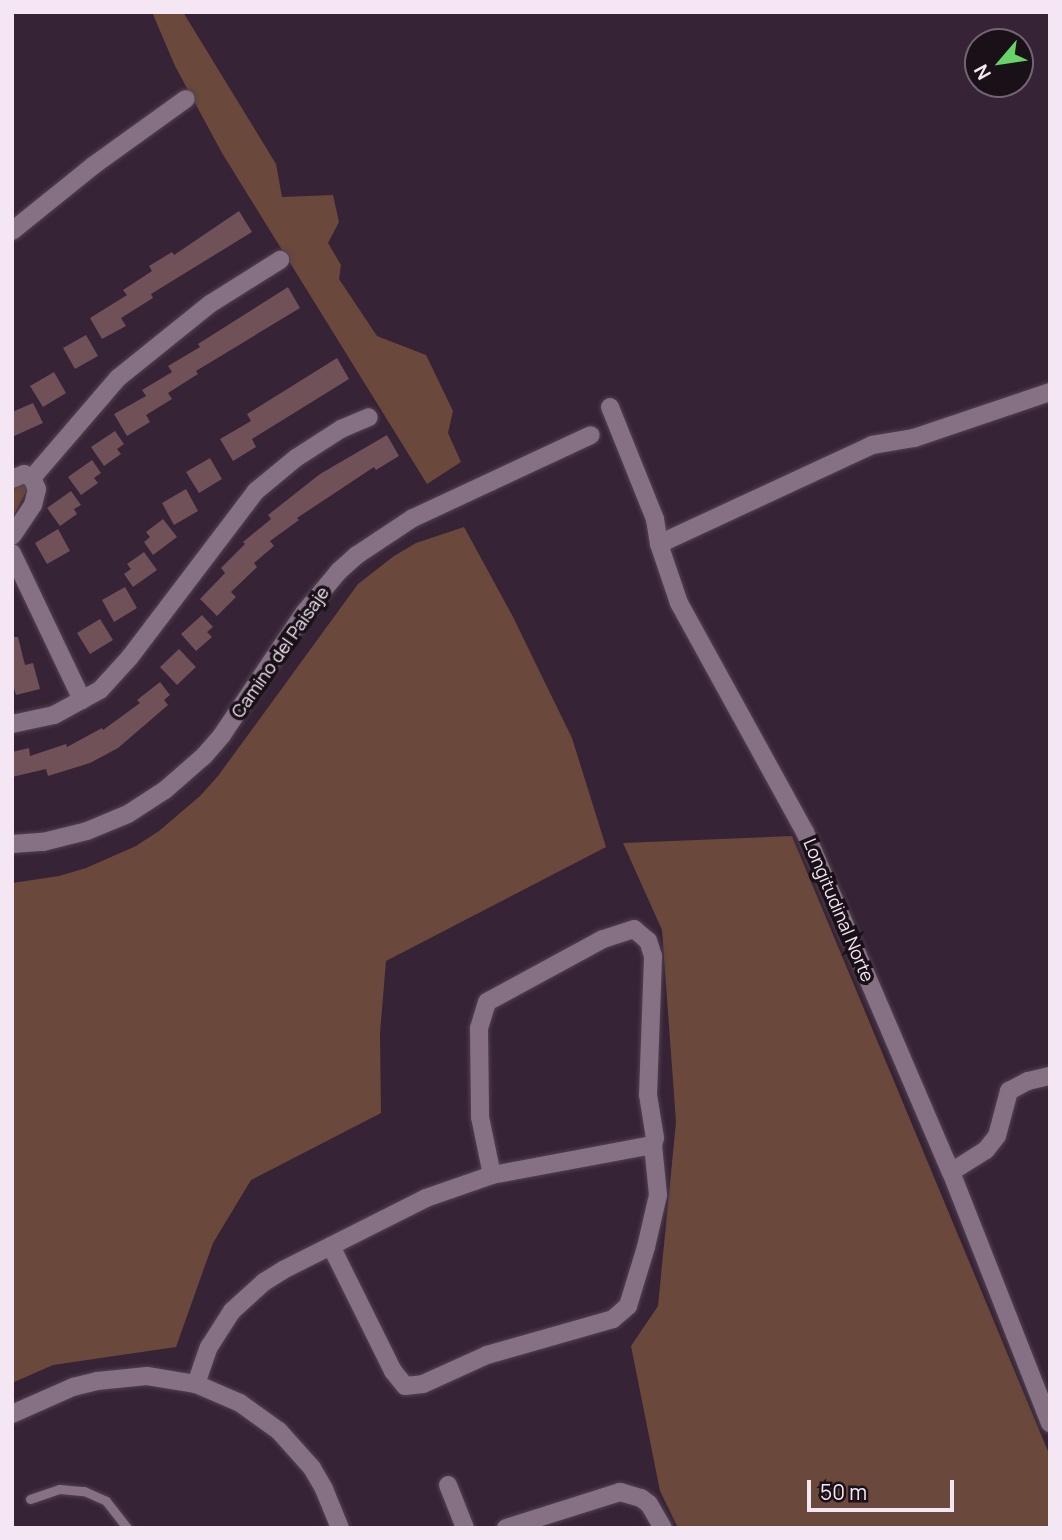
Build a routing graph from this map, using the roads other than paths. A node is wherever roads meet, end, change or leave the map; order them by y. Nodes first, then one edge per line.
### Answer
1 (186, 99) dead end
2 (18, 226) edge
3 (12, 240) edge
4 (280, 260) dead end
5 (1050, 391) edge
6 (610, 407) dead end
7 (369, 417) dead end
8 (591, 435) dead end
9 (32, 478) junction
10 (12, 479) edge
11 (12, 536) edge
12 (659, 544) junction
13 (12, 554) edge
14 (82, 700) junction
15 (12, 724) edge
16 (12, 844) edge
17 (1050, 1076) edge
18 (653, 1145) junction
19 (951, 1172) junction
20 (492, 1175) junction
21 (331, 1246) junction
22 (196, 1384) junction
23 (12, 1414) edge
24 (1050, 1423) edge
25 (448, 1485) dead end
26 (30, 1499) dead end
27 (127, 1528) edge
28 (340, 1528) edge
29 (466, 1528) edge
30 (506, 1528) edge
31 (663, 1528) edge

1 - 2 street
2 - 3 street
4 - 9 street
5 - 12 street
6 - 12 street, Longitudinal Norte
7 - 14 street
8 - 16 street, Camino del Paisaje
9 - 10 street
9 - 11 street
12 - 19 street, Longitudinal Norte
13 - 14 street
14 - 15 street
17 - 19 street
18 - 20 street
18 - 20 street
18 - 21 street
19 - 24 street, Longitudinal Norte
20 - 21 street
21 - 22 street
22 - 23 street
22 - 28 street
25 - 29 street
26 - 27 lane
30 - 31 street

